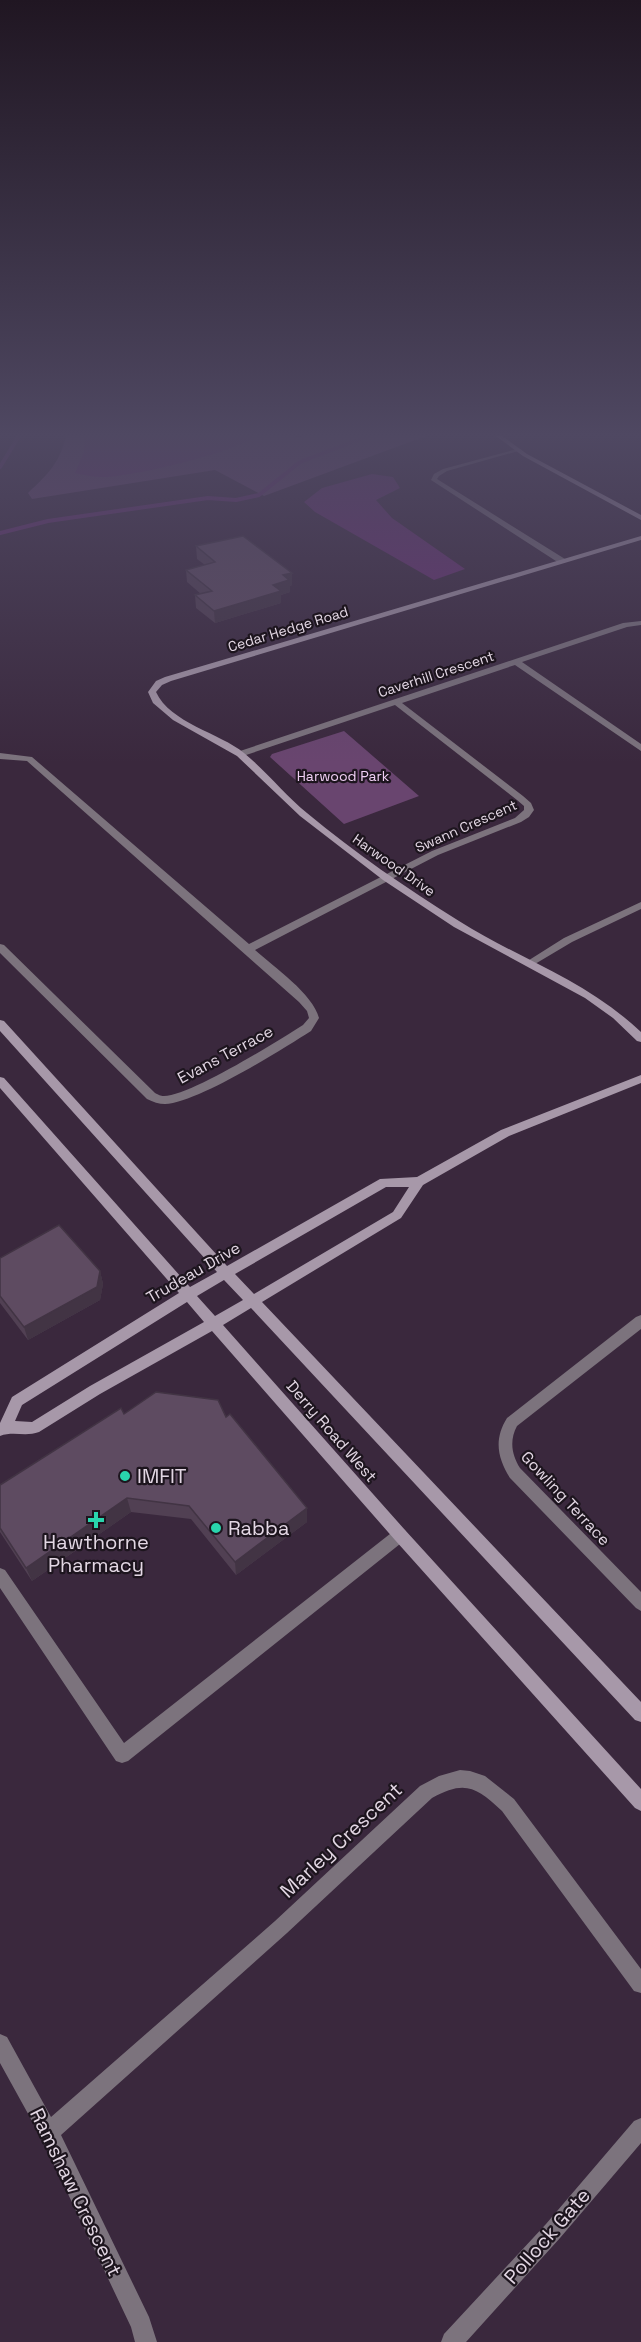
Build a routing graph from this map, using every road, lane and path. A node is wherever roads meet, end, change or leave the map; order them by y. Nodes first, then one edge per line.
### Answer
1 (537, 545) edge
2 (616, 545) edge
3 (562, 561) junction
4 (641, 623) edge
5 (516, 662) junction
6 (154, 689) joint
7 (395, 701) junction
8 (641, 748) edge
9 (240, 754) junction
10 (0, 756) edge
11 (386, 878) junction
12 (641, 905) edge
13 (0, 947) edge
14 (248, 949) junction
15 (531, 962) junction
16 (0, 1024) edge
17 (641, 1038) edge
18 (641, 1079) edge
19 (0, 1081) edge
20 (419, 1182) junction
21 (227, 1274) junction
22 (188, 1296) junction
23 (253, 1301) junction
24 (641, 1321) edge
25 (213, 1323) junction
26 (3, 1429) edge
27 (399, 1535) junction
28 (0, 1575) edge
29 (641, 1603) edge
30 (641, 1714) edge
31 (641, 1802) edge
32 (641, 1984) edge
33 (0, 2044) edge
34 (641, 2128) edge
35 (49, 2132) junction
36 (146, 2342) edge
37 (452, 2342) edge

1 - 3 street
2 - 3 street, Cedar Hedge Road
3 - 6 street, Cedar Hedge Road
4 - 5 street, Caverhill Crescent
5 - 7 street, Caverhill Crescent
5 - 8 street
6 - 9 street, Harwood Drive
7 - 9 street, Caverhill Crescent
7 - 11 street, Swann Crescent
9 - 11 street, Harwood Drive
10 - 14 street, Evans Terrace
11 - 14 street
11 - 15 street, Harwood Drive
12 - 15 street
13 - 14 street, Evans Terrace
15 - 17 street, Harwood Drive
16 - 21 street, Derry Road West
18 - 20 street, Trudeau Drive
19 - 22 street, Derry Road West
20 - 21 street, Trudeau Drive
20 - 23 street, Trudeau Drive
21 - 22 street, Trudeau Drive
21 - 23 street, Derry Road West
22 - 25 street, Derry Road West
22 - 26 street, Trudeau Drive
23 - 25 street, Trudeau Drive
23 - 30 street, Derry Road West
24 - 29 street, Gowling Terrace
25 - 26 street, Trudeau Drive
25 - 27 street, Derry Road West
27 - 28 street
27 - 31 street, Derry Road West
32 - 35 street, Marley Crescent
33 - 35 street, Ramshaw Crescent
34 - 37 street, Pollock Gate
35 - 36 street, Ramshaw Crescent

